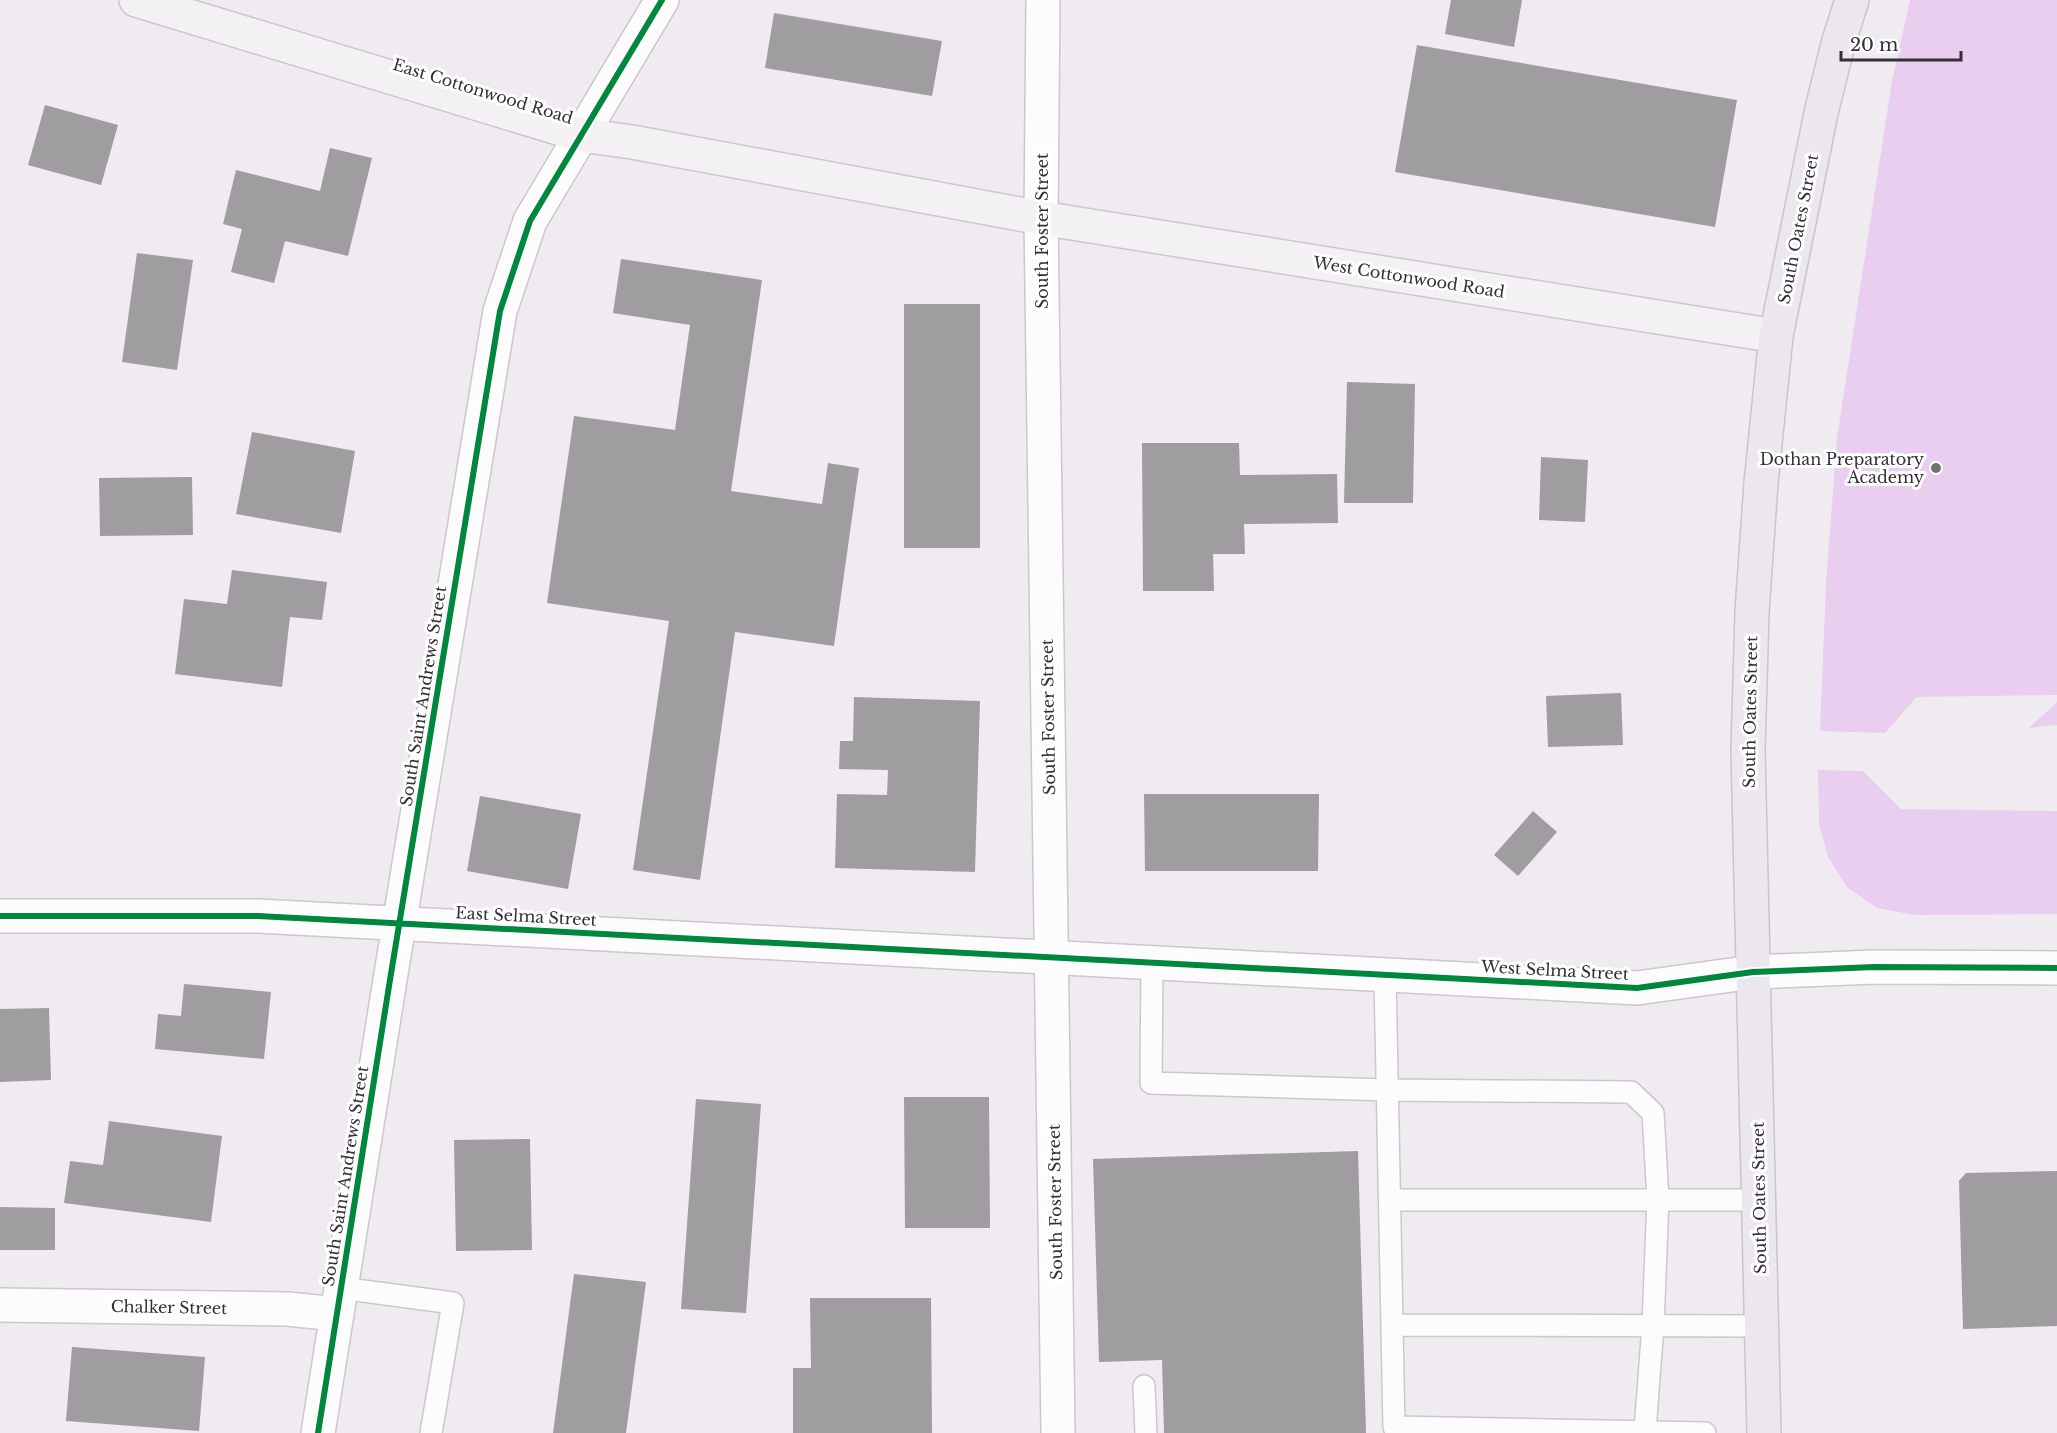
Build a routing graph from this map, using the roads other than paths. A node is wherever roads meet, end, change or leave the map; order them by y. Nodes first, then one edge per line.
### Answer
1 (136, 0) edge
2 (662, 0) edge
3 (1043, 0) edge
4 (1852, 0) edge
5 (581, 135) junction
6 (1041, 218) junction
7 (1776, 336) junction
8 (0, 916) edge
9 (399, 923) junction
10 (1051, 957) junction
11 (1152, 963) junction
12 (2057, 968) edge
13 (1753, 972) junction
14 (1385, 975) junction
15 (1387, 1090) junction
16 (1658, 1199) junction
17 (1391, 1200) junction
18 (1759, 1200) junction
19 (339, 1301) junction
20 (0, 1305) edge
21 (1392, 1325) junction
22 (1653, 1325) junction
23 (1761, 1326) junction
24 (1144, 1386) dead end
25 (1394, 1430) edge
26 (1642, 1432) edge
27 (318, 1433) edge
28 (432, 1433) edge
29 (1058, 1433) edge
30 (1146, 1433) edge
31 (1706, 1433) edge
32 (1764, 1433) edge

1 - 5 main road, East Cottonwood Road
2 - 5 street, South Saint Andrews Street
3 - 6 street, South Foster Street
4 - 7 main road, South Oates Street
5 - 6 main road, East Cottonwood Road
5 - 9 street, South Saint Andrews Street
6 - 7 main road, West Cottonwood Road
6 - 10 street, South Foster Street
7 - 13 main road, South Oates Street
8 - 9 street, East Selma Street
9 - 10 street, East Selma Street
9 - 19 street, South Saint Andrews Street
10 - 11 street, West Selma Street
10 - 29 street, South Foster Street
11 - 14 street, West Selma Street
11 - 15 lane
12 - 13 street, West Selma Street
13 - 14 street, West Selma Street
13 - 18 main road, South Oates Street
14 - 15 lane
15 - 16 lane
15 - 17 lane
16 - 17 lane
16 - 18 lane
16 - 22 lane
17 - 21 lane
18 - 23 main road, South Oates Street
19 - 20 street, Chalker Street
19 - 27 street, South Saint Andrews Street
19 - 28 lane
21 - 22 lane
21 - 25 lane
22 - 23 lane
22 - 26 lane
23 - 32 main road, South Oates Street
24 - 30 lane
25 - 26 lane
26 - 31 lane

